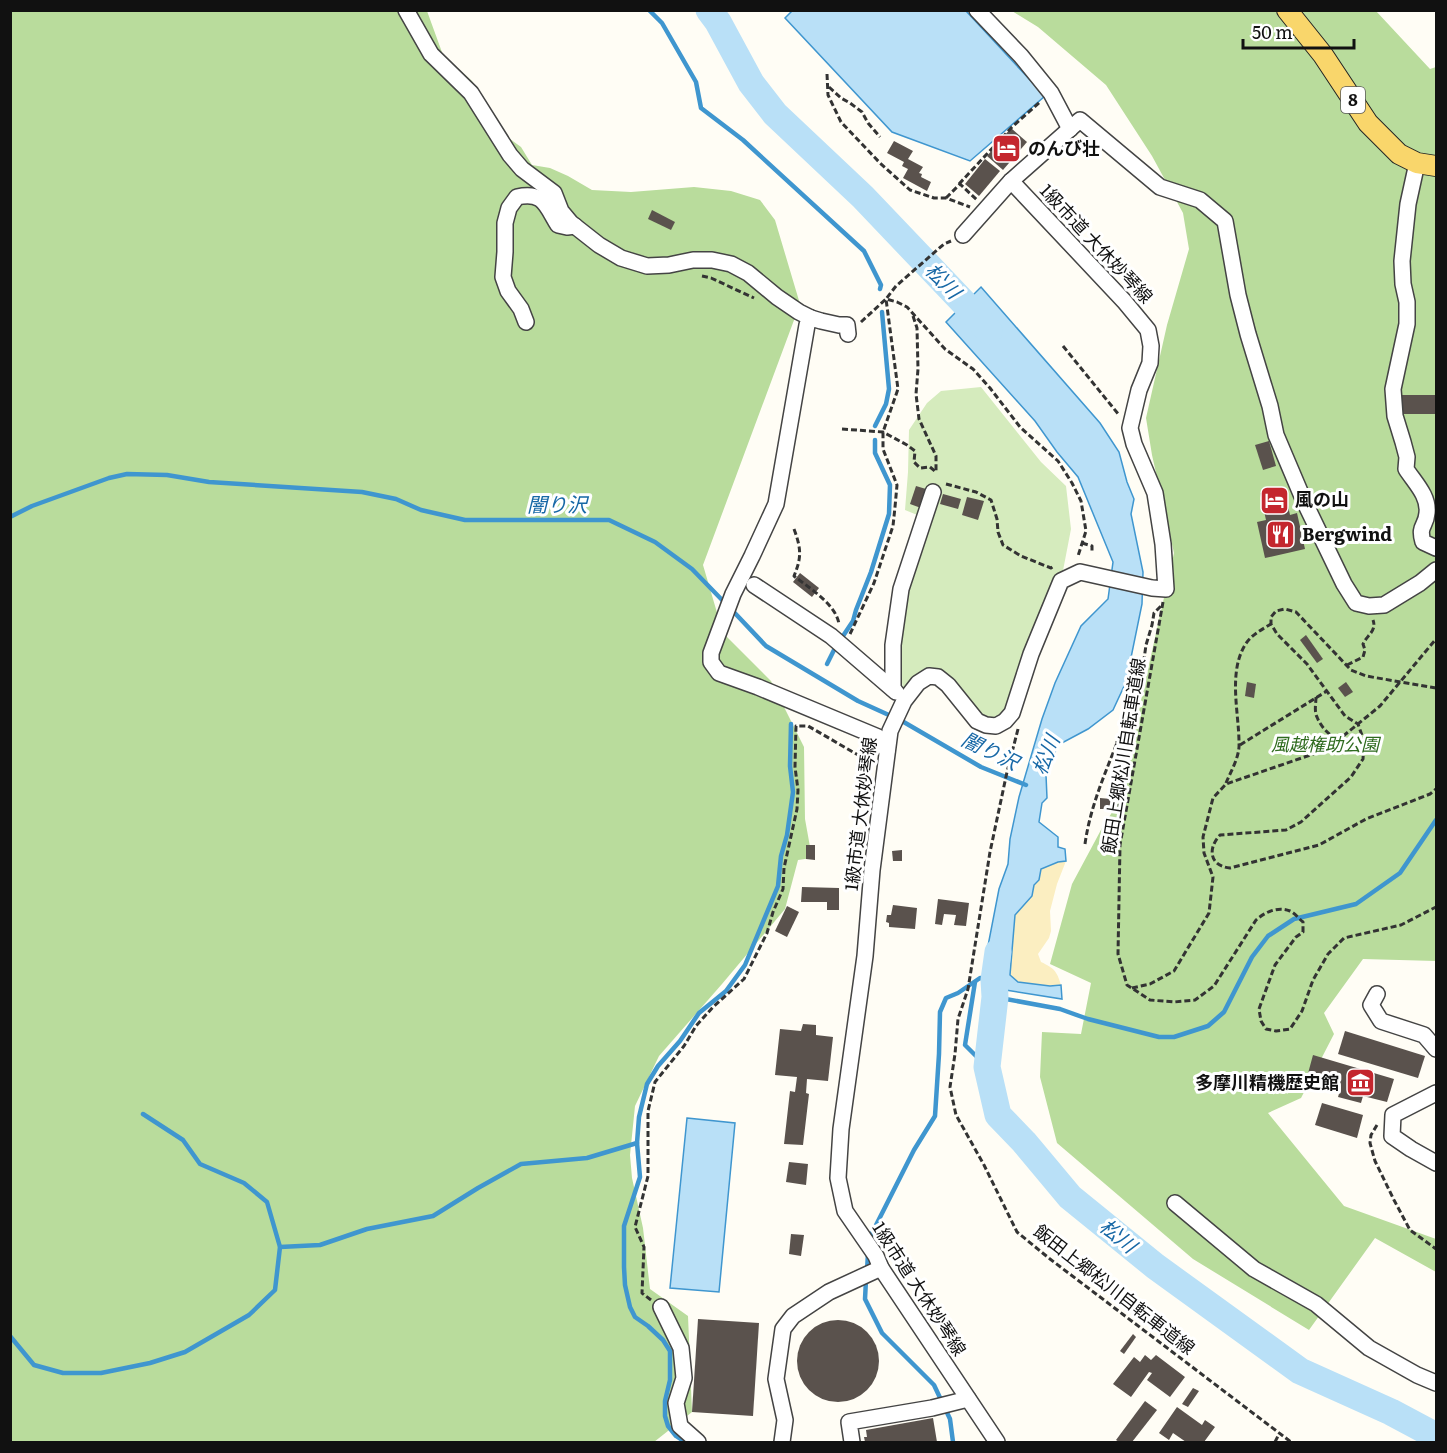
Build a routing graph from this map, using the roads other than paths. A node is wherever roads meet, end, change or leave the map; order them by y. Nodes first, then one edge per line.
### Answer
1 (406, 10) edge
2 (977, 10) edge
3 (1287, 10) edge
4 (1070, 129) junction
5 (1417, 163) junction
6 (1437, 166) edge
7 (1011, 181) junction
8 (575, 226) junction
9 (963, 235) dead end
10 (811, 318) junction
11 (526, 322) dead end
12 (848, 334) road end
13 (934, 487) road end
14 (1437, 548) edge
15 (1437, 570) edge
16 (754, 585) dead end
17 (893, 689) junction
18 (901, 706) junction
19 (887, 751) junction
20 (1377, 994) dead end
21 (1437, 1049) edge
22 (1437, 1094) edge
23 (1437, 1163) edge
24 (1175, 1203) dead end
25 (877, 1265) junction
26 (661, 1307) road end
27 (1437, 1383) edge
28 (968, 1399) junction
29 (698, 1443) edge
30 (782, 1443) edge
31 (852, 1443) edge
32 (997, 1443) edge

1 - 8 street
2 - 4 street
3 - 5 main road, 8
4 - 7 street, 1級市道 大休妙琴線
4 - 15 street
5 - 6 main road, 8
5 - 14 street
7 - 9 street
7 - 18 street, 1級市道 大休妙琴線
8 - 10 street
8 - 11 street
10 - 12 street
10 - 19 street
13 - 17 street
16 - 17 street
17 - 18 street
18 - 19 street, 1級市道 大休妙琴線
19 - 25 street, 1級市道 大休妙琴線
20 - 21 street
22 - 23 street
24 - 27 street
25 - 28 street, 1級市道 大休妙琴線
25 - 30 street
26 - 29 street
28 - 31 street
28 - 32 street, 1級市道 大休妙琴線

